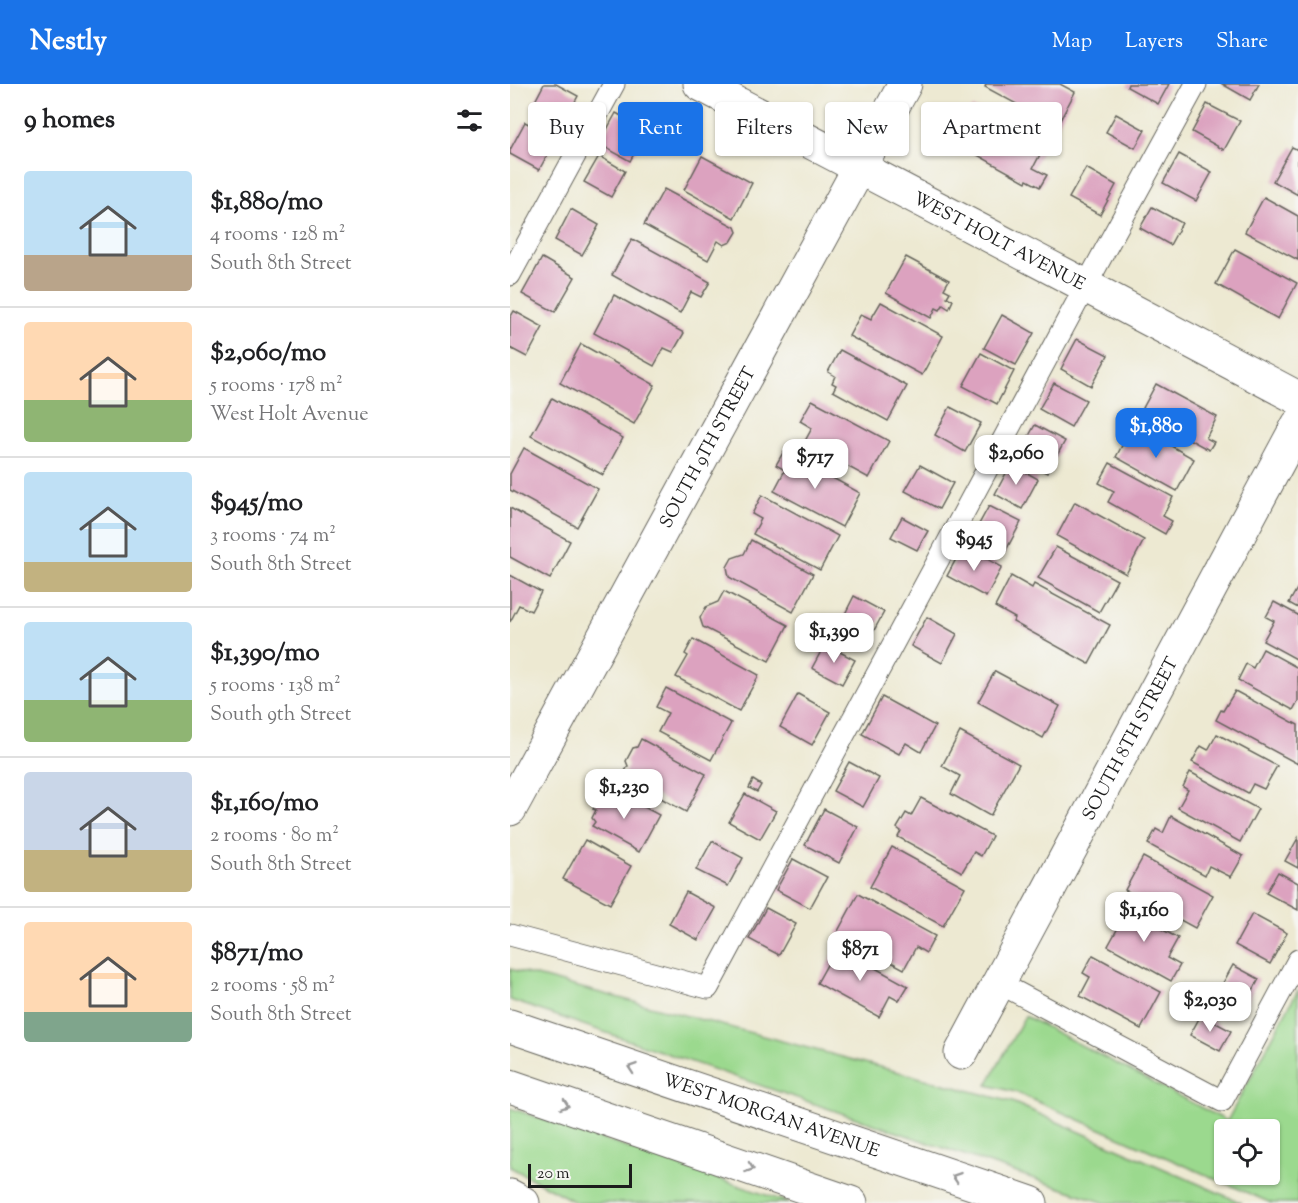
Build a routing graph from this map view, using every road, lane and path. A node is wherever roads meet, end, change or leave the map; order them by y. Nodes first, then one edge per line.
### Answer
1 (614, 84) edge
2 (700, 84) edge
3 (905, 84) edge
4 (1196, 84) edge
5 (860, 168) junction
6 (510, 275) edge
7 (1086, 285) junction
8 (1298, 398) edge
9 (1298, 425) edge
10 (510, 809) edge
11 (510, 935) edge
12 (1298, 960) edge
13 (999, 983) junction
14 (510, 1026) edge
15 (961, 1053) dead end
16 (510, 1086) edge
17 (510, 1196) edge
18 (523, 1203) edge
19 (851, 1203) edge
20 (1031, 1203) edge

1 - 6 lane
2 - 5 street, WEST HOLT AVENUE
3 - 5 street, SOUTH 9TH STREET
4 - 7 lane
5 - 7 street, WEST HOLT AVENUE
5 - 10 street, SOUTH 9TH STREET
7 - 8 street, WEST HOLT AVENUE
7 - 11 lane
9 - 13 street, SOUTH 8TH STREET
12 - 13 lane
13 - 15 street, SOUTH 8TH STREET
20 -> 14 street, WEST MORGAN AVENUE
16 -> 19 street
17 - 18 street

